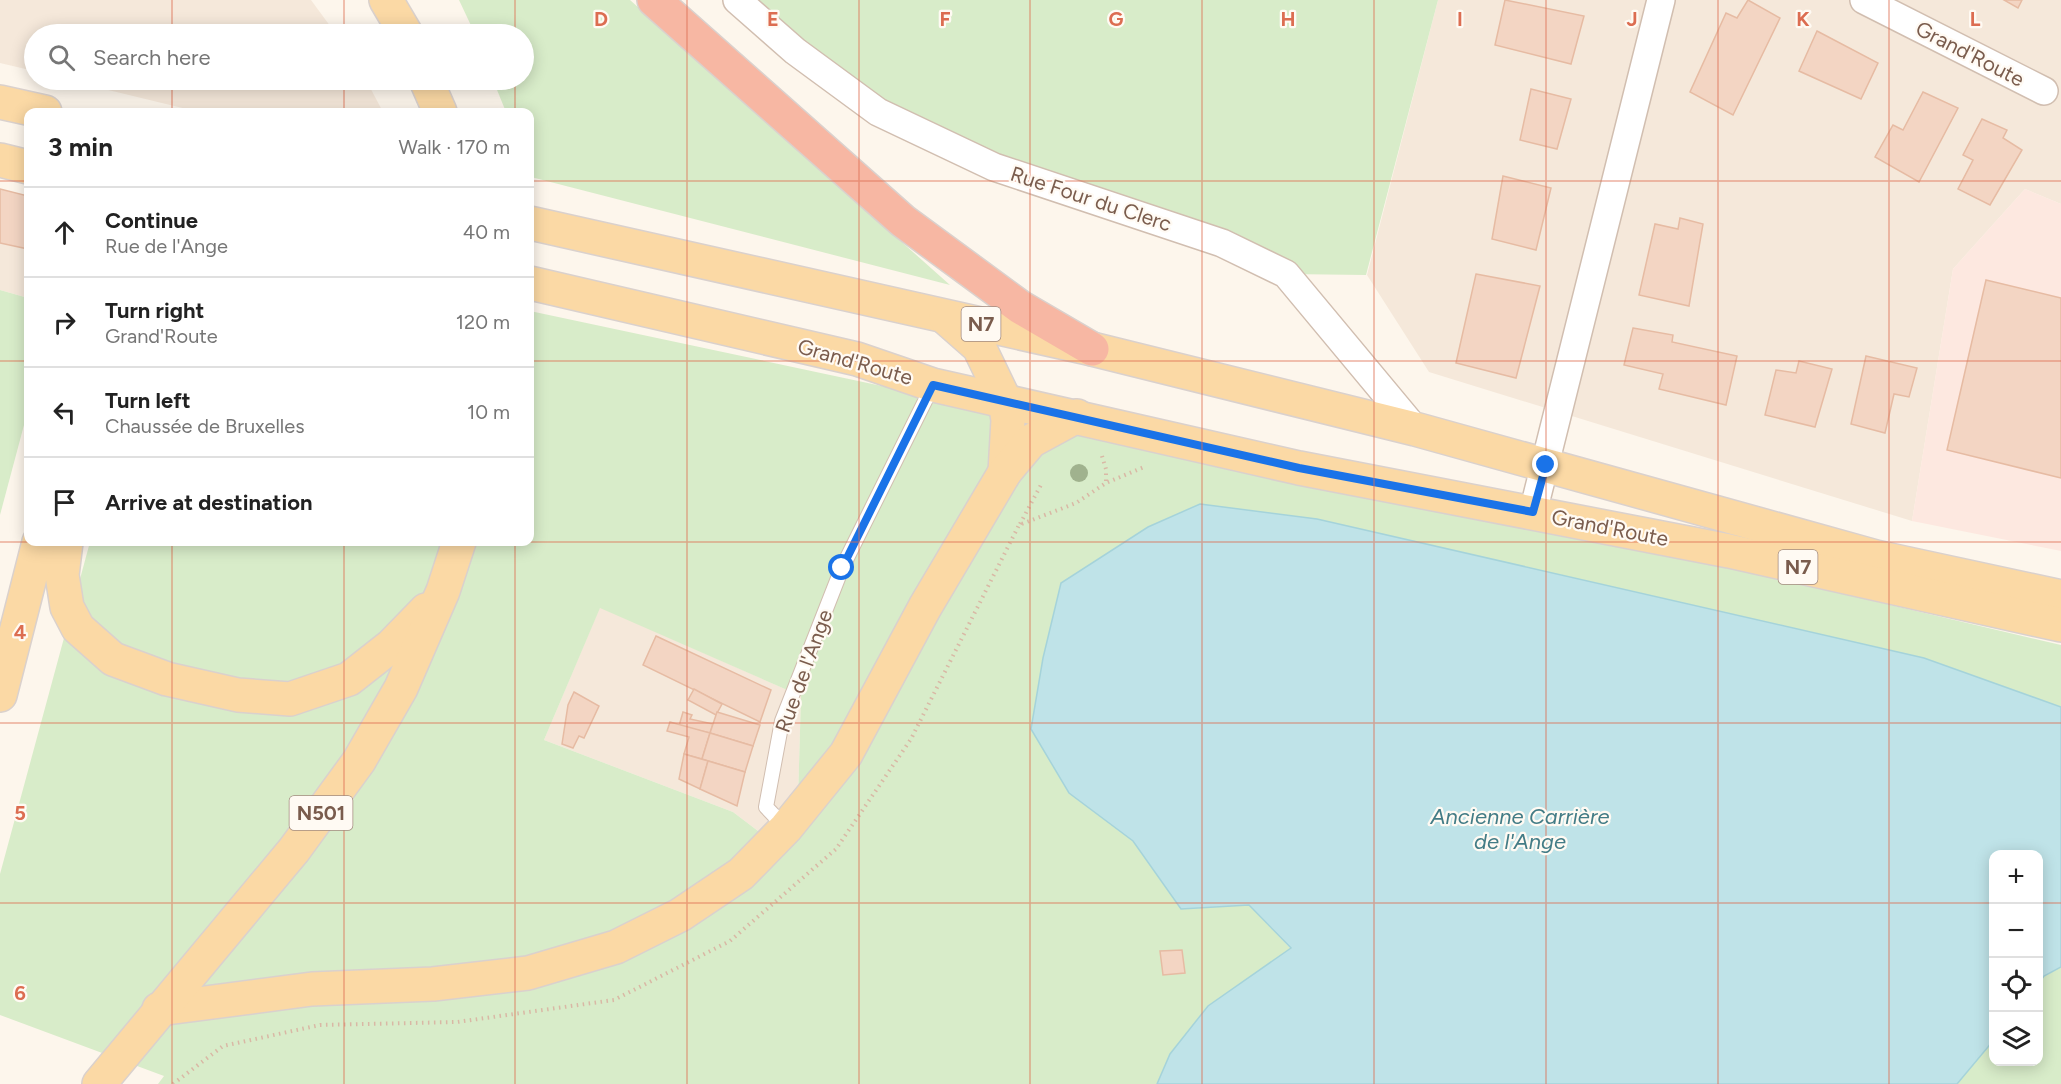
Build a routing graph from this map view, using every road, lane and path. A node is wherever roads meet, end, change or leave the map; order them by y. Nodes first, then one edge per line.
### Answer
1 (386, 0) edge
2 (654, 0) edge
3 (737, 0) edge
4 (1661, 0) edge
5 (1863, 0) edge
6 (400, 24) edge
7 (430, 90) edge
8 (2044, 91) dead end
9 (0, 102) edge
10 (27, 108) edge
11 (438, 108) edge
12 (0, 160) edge
13 (24, 166) edge
14 (537, 224) edge
15 (535, 284) edge
16 (942, 315) junction
17 (1092, 349) junction
18 (933, 385) junction
19 (1005, 401) junction
20 (1077, 416) junction
21 (1415, 429) junction
22 (1092, 454) dead end
23 (1546, 465) junction
24 (1148, 466) dead end
25 (1005, 472) junction
26 (1047, 474) dead end
27 (1106, 483) junction
28 (1533, 512) junction
29 (1019, 525) junction
30 (38, 546) edge
31 (66, 546) edge
32 (458, 546) edge
33 (444, 591) junction
34 (2061, 597) edge
35 (2061, 625) edge
36 (0, 694) edge
37 (786, 828) junction
38 (159, 1009) junction
39 (99, 1084) edge
40 (173, 1084) edge

1 - 6 main road
2 - 17 highway
3 - 21 street, Rue Four du Clerc
4 - 23 street
5 - 8 street, Grand'Route
7 - 11 main road
9 - 10 main road
12 - 13 main road
14 - 16 main road, Grand'Route / N7
15 - 18 main road, Grand'Route / N7
16 - 17 main road, Grand'Route / N7
16 - 19 main road
17 - 21 main road, Grand'Route / N7
18 - 19 main road, Grand'Route / N7
18 - 37 lane, Rue de l'Ange
19 - 20 main road, Grand'Route / N7
19 - 25 main road
20 - 25 main road
20 - 28 main road, Grand'Route / N7
21 - 23 main road, Grand'Route / N7
22 - 27 path
23 - 28 street
23 - 34 main road, Grand'Route / N7
24 - 27 path
25 - 37 main road
26 - 29 path
27 - 29 path
28 - 35 main road, Grand'Route / N7
29 - 40 path
30 - 36 main road
31 - 33 main road
32 - 33 main road, N501
33 - 38 main road, N501
37 - 38 main road
38 - 39 main road, N501

